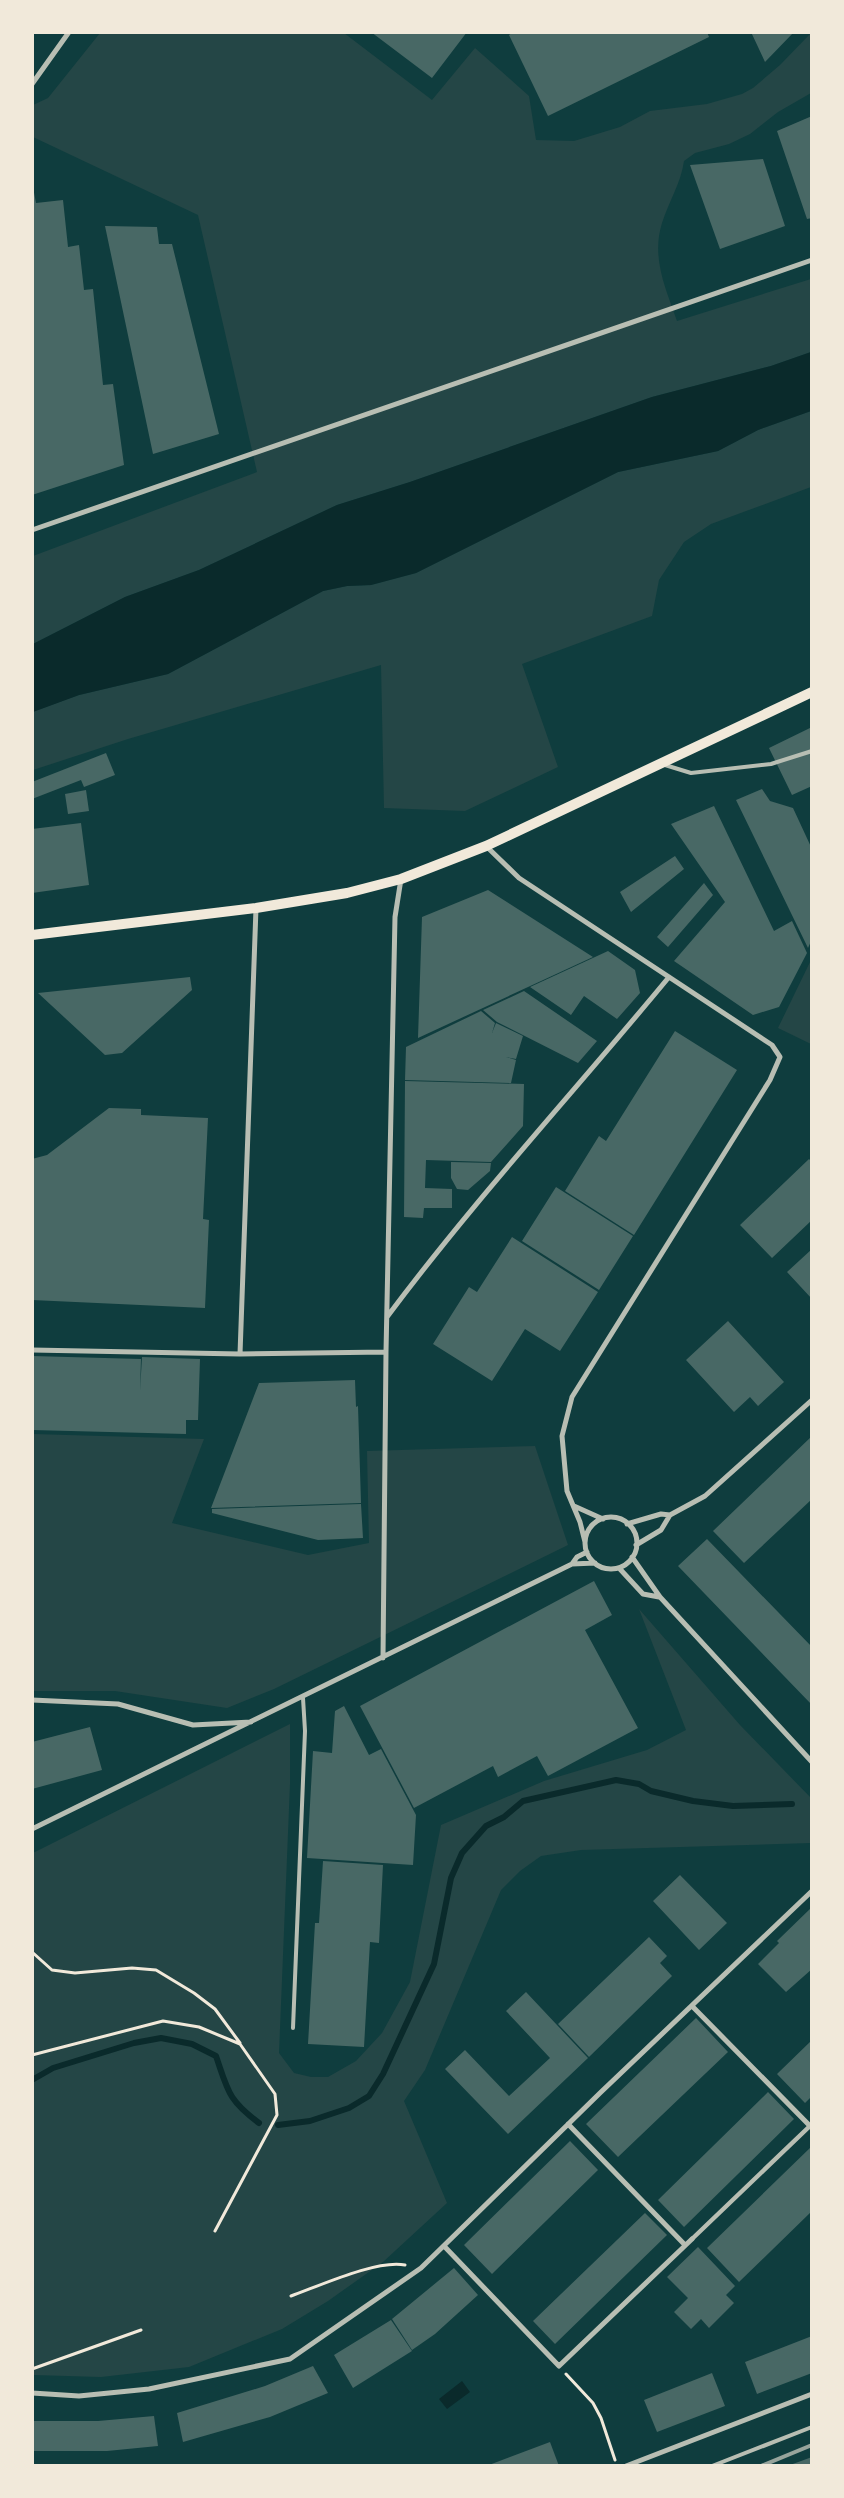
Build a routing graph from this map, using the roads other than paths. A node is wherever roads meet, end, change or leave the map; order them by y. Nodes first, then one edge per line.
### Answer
1 (69, 32) edge
2 (32, 84) edge
3 (812, 260) edge
4 (32, 530) edge
5 (812, 692) edge
6 (812, 750) edge
7 (660, 763) junction
8 (486, 846) junction
9 (401, 879) junction
10 (256, 908) junction
11 (32, 935) edge
12 (669, 977) junction
13 (387, 1317) junction
14 (32, 1350) edge
15 (386, 1352) junction
16 (240, 1354) junction
17 (812, 1400) edge
18 (574, 1506) junction
19 (670, 1516) junction
20 (603, 1519) junction
21 (627, 1524) junction
22 (585, 1542) junction
23 (636, 1545) junction
24 (587, 1552) junction
25 (632, 1557) junction
26 (595, 1563) junction
27 (572, 1564) junction
28 (620, 1568) junction
29 (660, 1597) junction
30 (383, 1658) junction
31 (303, 1698) junction
32 (32, 1700) edge
33 (254, 1722) junction
34 (812, 1762) edge
35 (32, 1829) edge
36 (812, 1891) edge
37 (692, 2006) junction
38 (293, 2028) dead end
39 (568, 2124) junction
40 (811, 2126) edge
41 (692, 2239) joint
42 (685, 2245) junction
43 (444, 2246) junction
44 (32, 2394) edge
45 (812, 2394) edge
46 (812, 2427) edge
47 (626, 2466) edge
48 (712, 2466) edge

1 - 2 street
3 - 4 street
5 - 7 main road
6 - 7 lane
7 - 8 main road
8 - 9 main road
8 - 12 street
9 - 10 main road
9 - 13 street
10 - 11 main road
10 - 16 street
12 - 13 street
12 - 18 street
13 - 15 street
14 - 16 street
15 - 16 street
15 - 30 street
17 - 19 street
18 - 20 street
18 - 22 street
19 - 21 street
19 - 23 street
20 - 21 street
20 - 22 street
21 - 23 street
22 - 24 street
23 - 25 street
24 - 26 street
24 - 27 street
25 - 28 street
25 - 29 street
26 - 27 street
26 - 28 street
27 - 30 street
28 - 29 street
29 - 34 street
30 - 31 street
31 - 33 street
31 - 38 lane
32 - 33 street
33 - 35 street
36 - 37 street
37 - 39 street
37 - 40 street
39 - 42 street
39 - 43 street
40 - 41 street
41 - 42 street
42 - 43 street
43 - 44 street
45 - 47 street
46 - 48 lane

